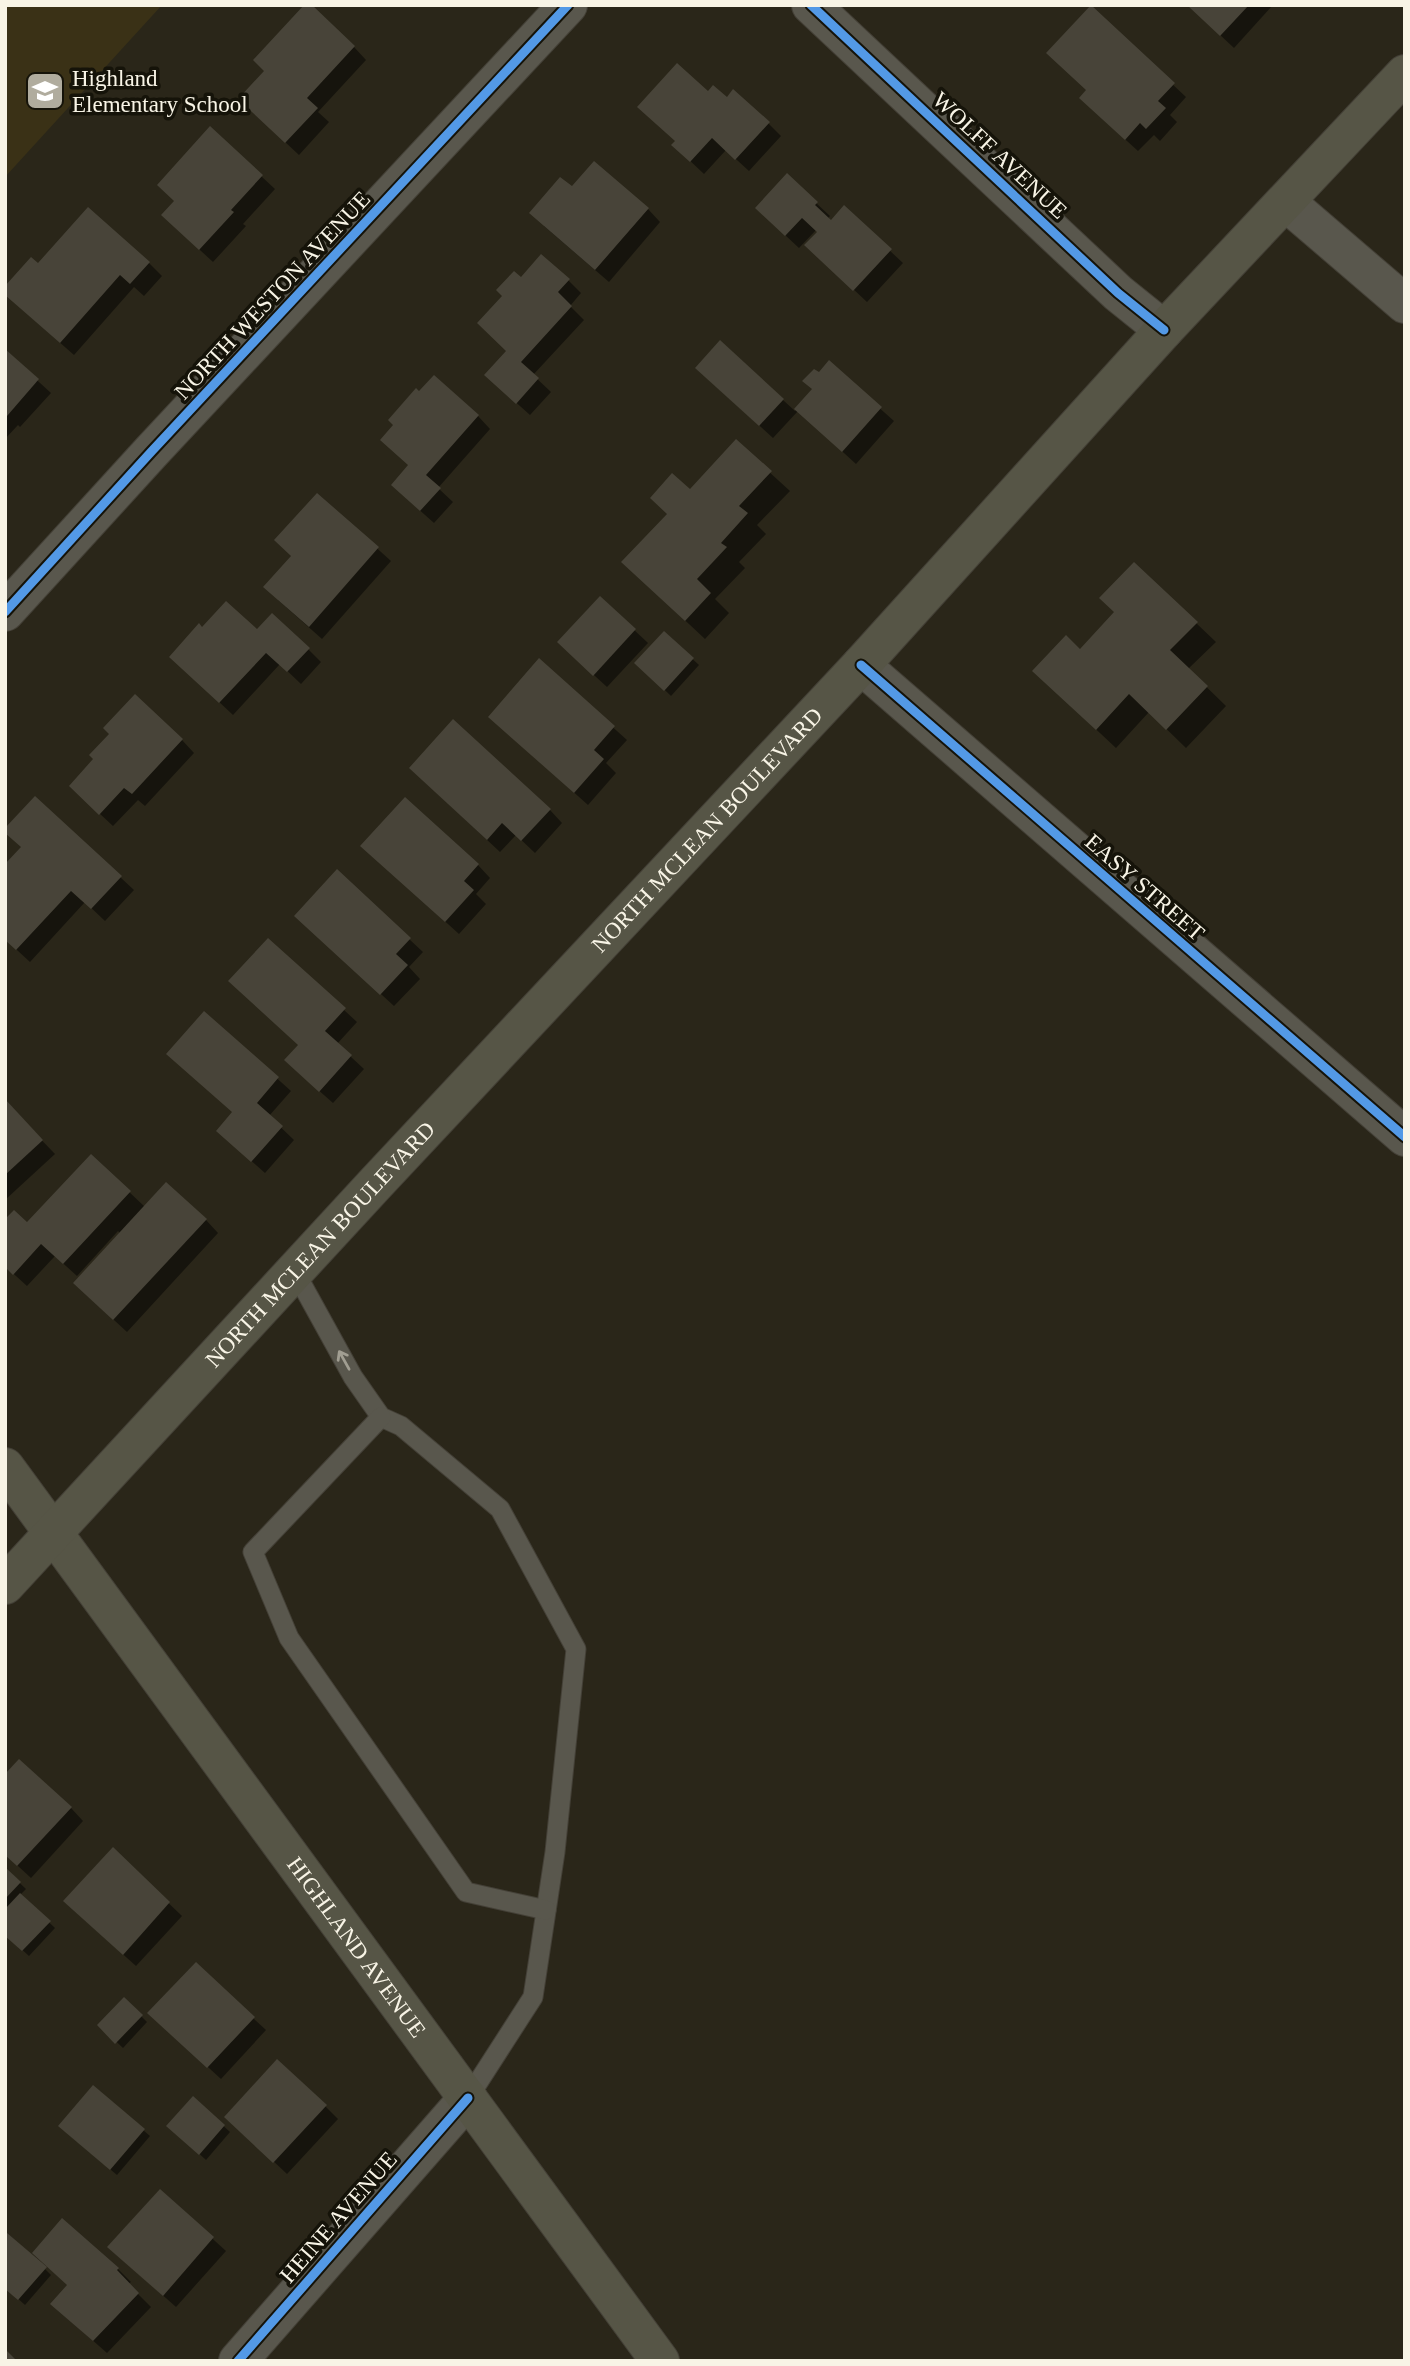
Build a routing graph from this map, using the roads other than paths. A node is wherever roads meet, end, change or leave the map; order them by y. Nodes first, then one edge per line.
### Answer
1 (568, 5) edge
2 (811, 5) edge
3 (1405, 74) edge
4 (1286, 202) junction
5 (1405, 304) edge
6 (1164, 330) junction
7 (5, 612) edge
8 (861, 665) junction
9 (1405, 1137) edge
10 (295, 1272) junction
11 (381, 1417) junction
12 (5, 1467) edge
13 (53, 1535) junction
14 (5, 1585) edge
15 (546, 1910) junction
16 (468, 2098) junction
17 (238, 2361) edge
18 (660, 2361) edge

1 - 7 street, NORTH WESTON AVENUE
2 - 6 street, WOLFF AVENUE
3 - 4 main road, NORTH MCLEAN BOULEVARD
4 - 5 street
4 - 6 main road, NORTH MCLEAN BOULEVARD
6 - 8 main road, NORTH MCLEAN BOULEVARD
8 - 9 street, EASY STREET
8 - 10 main road, NORTH MCLEAN BOULEVARD
11 -> 10 lane
10 - 13 main road, NORTH MCLEAN BOULEVARD
11 - 15 lane
11 - 15 lane
12 - 13 main road, HIGHLAND AVENUE
13 - 14 main road, NORTH MCLEAN BOULEVARD
13 - 16 main road, HIGHLAND AVENUE
15 - 16 lane
16 - 17 street, HEINE AVENUE
16 - 18 main road, HIGHLAND AVENUE

